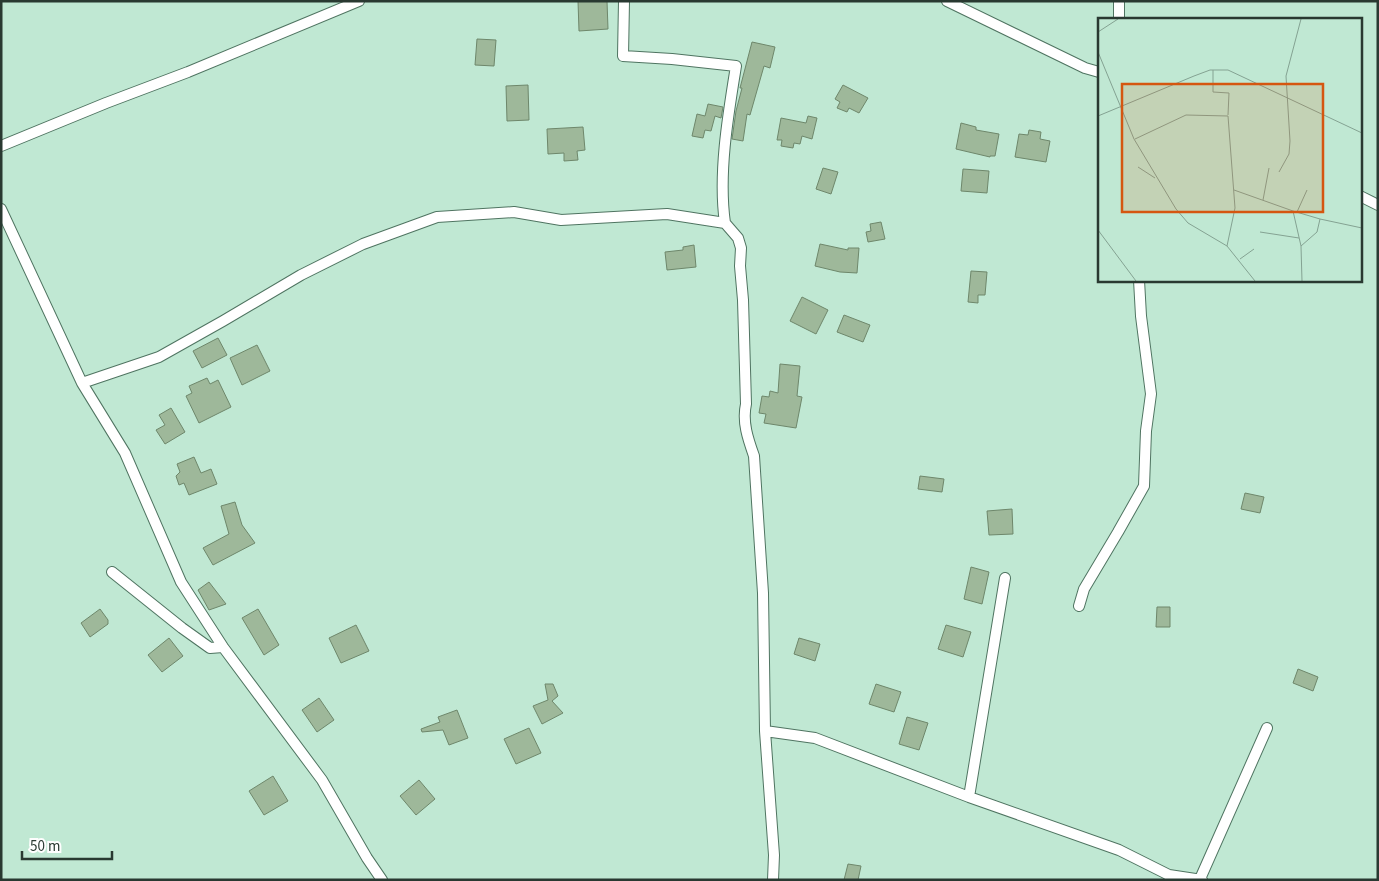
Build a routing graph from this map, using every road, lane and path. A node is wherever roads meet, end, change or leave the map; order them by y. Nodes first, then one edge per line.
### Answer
1 (359, 1) edge
2 (624, 1) edge
3 (947, 1) edge
4 (1120, 1) edge
5 (1119, 18) edge
6 (1098, 72) edge
7 (1, 146) edge
8 (1362, 197) edge
9 (1378, 205) edge
10 (1, 209) edge
11 (725, 223) junction
12 (1139, 281) edge
13 (82, 383) junction
14 (112, 572) dead end
15 (1005, 578) dead end
16 (1079, 606) dead end
17 (223, 648) junction
18 (1267, 728) dead end
19 (765, 731) junction
20 (969, 797) junction
21 (1170, 877) edge
22 (382, 880) edge
23 (773, 880) edge
24 (1201, 880) edge

1 - 7 street
2 - 11 street
3 - 6 street
4 - 5 street
8 - 9 street
10 - 13 street
11 - 13 street
11 - 19 street
12 - 16 street
13 - 17 street
14 - 17 street
15 - 20 street
17 - 22 street
18 - 24 street
19 - 20 street
19 - 23 street
20 - 21 street
21 - 24 street

